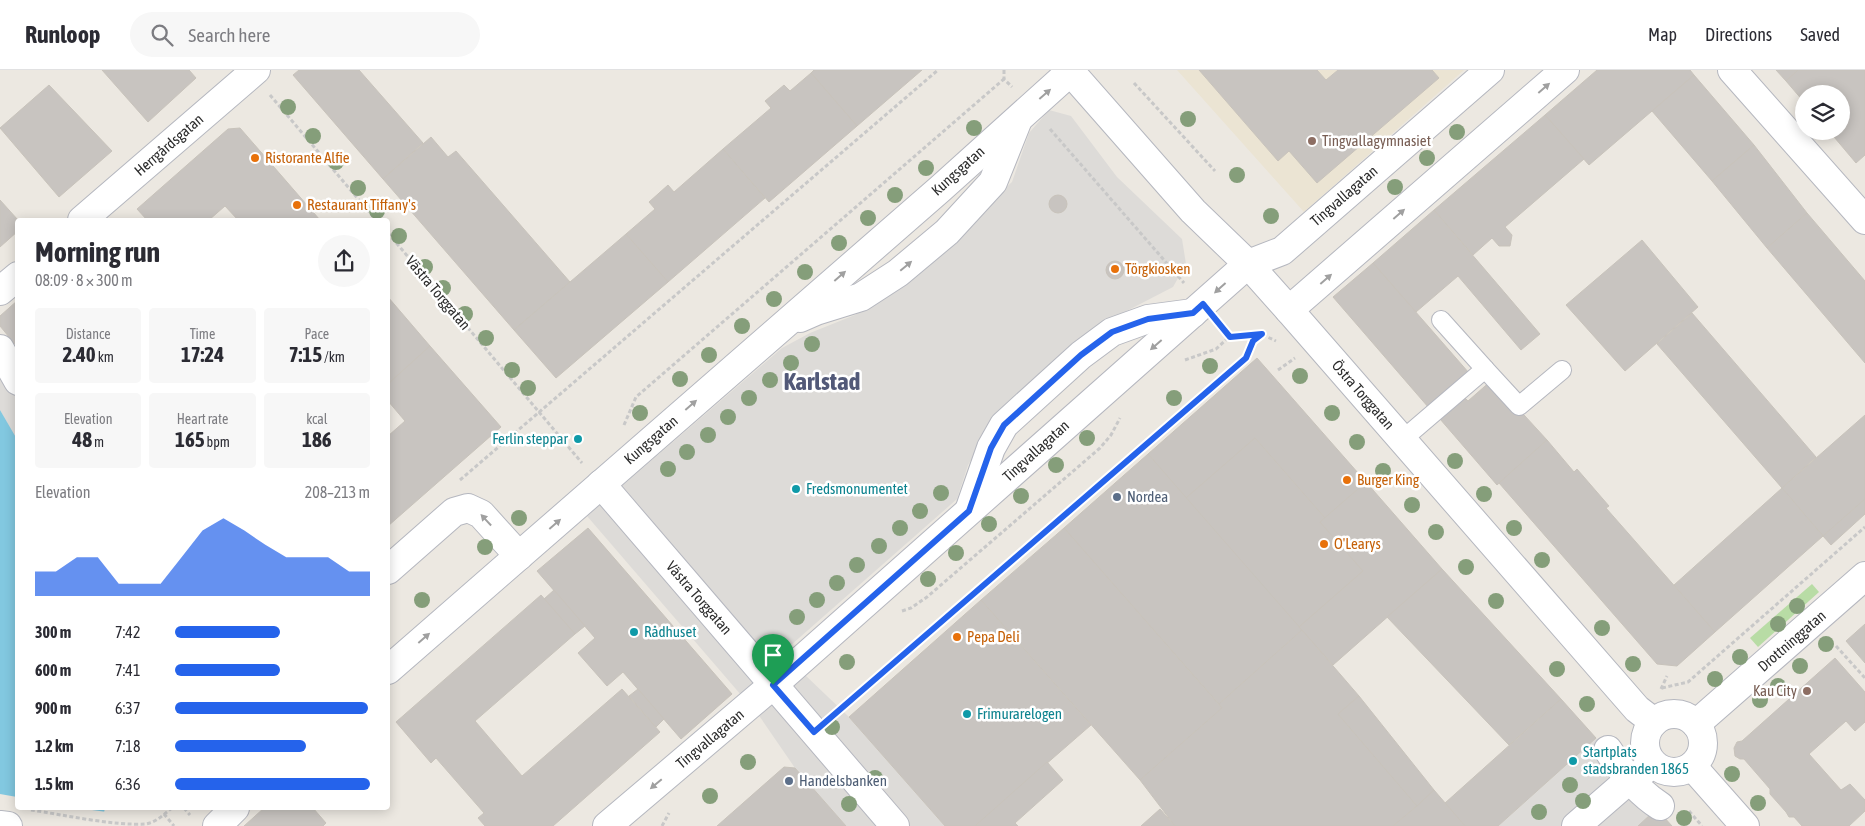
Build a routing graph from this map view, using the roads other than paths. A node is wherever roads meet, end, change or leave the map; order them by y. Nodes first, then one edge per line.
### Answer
1 (1490, 70) edge
2 (1565, 70) edge
3 (252, 71) edge
4 (1070, 71) edge
5 (1734, 71) edge
6 (1025, 111) junction
7 (1862, 210) edge
8 (84, 218) edge
9 (1248, 264) junction
10 (15, 278) edge
11 (0, 290) edge
12 (1198, 308) junction
13 (1289, 310) junction
14 (1441, 320) dead end
15 (784, 324) junction
16 (0, 349) edge
17 (1485, 369) junction
18 (1562, 370) dead end
19 (15, 376) edge
20 (1402, 440) junction
21 (593, 476) junction
22 (969, 511) junction
23 (519, 556) junction
24 (390, 568) edge
25 (1865, 576) edge
26 (390, 668) edge
27 (773, 685) junction
28 (1654, 722) junction
29 (1696, 724) junction
30 (1608, 750) dead end
31 (1652, 763) junction
32 (1692, 766) junction
33 (1629, 780) junction
34 (1660, 806) dead end
35 (233, 810) edge
36 (18, 818) edge
37 (0, 825) edge
38 (217, 826) edge
39 (607, 826) edge
40 (895, 826) edge
41 (1576, 826) edge
42 (1745, 826) edge

1 - 9 street, Tingvallagatan
13 -> 2 street
3 - 8 street, Herrgårdsgatan
6 -> 4 street, Kungsgatan
4 - 9 street, Östra Torggatan
5 - 7 street
15 -> 6 street, Kungsgatan
15 -> 6 street, Kungsgatan
9 -> 12 street, Tingvallagatan
9 - 13 street, Östra Torggatan
10 - 11 street
12 -> 22 street, Tingvallagatan
12 - 22 street, Tingvallagatan
13 - 20 street, Östra Torggatan
14 - 17 lane
21 -> 15 street, Kungsgatan
16 - 19 street
17 - 18 lane
17 - 20 lane
20 - 28 street, Östra Torggatan
23 -> 21 street, Kungsgatan
21 - 27 street, Västra Torggatan
22 - 27 street, Tingvallagatan
23 -> 24 street
26 -> 23 street, Kungsgatan
25 - 29 street, Drottninggatan
27 -> 39 street, Tingvallagatan
27 - 40 street, Västra Torggatan
28 - 29 street
28 - 31 street
29 - 32 street
30 - 33 street
31 - 32 street
31 - 33 street
32 - 42 street
33 - 34 street
33 - 41 street
35 - 38 street
36 - 37 street

